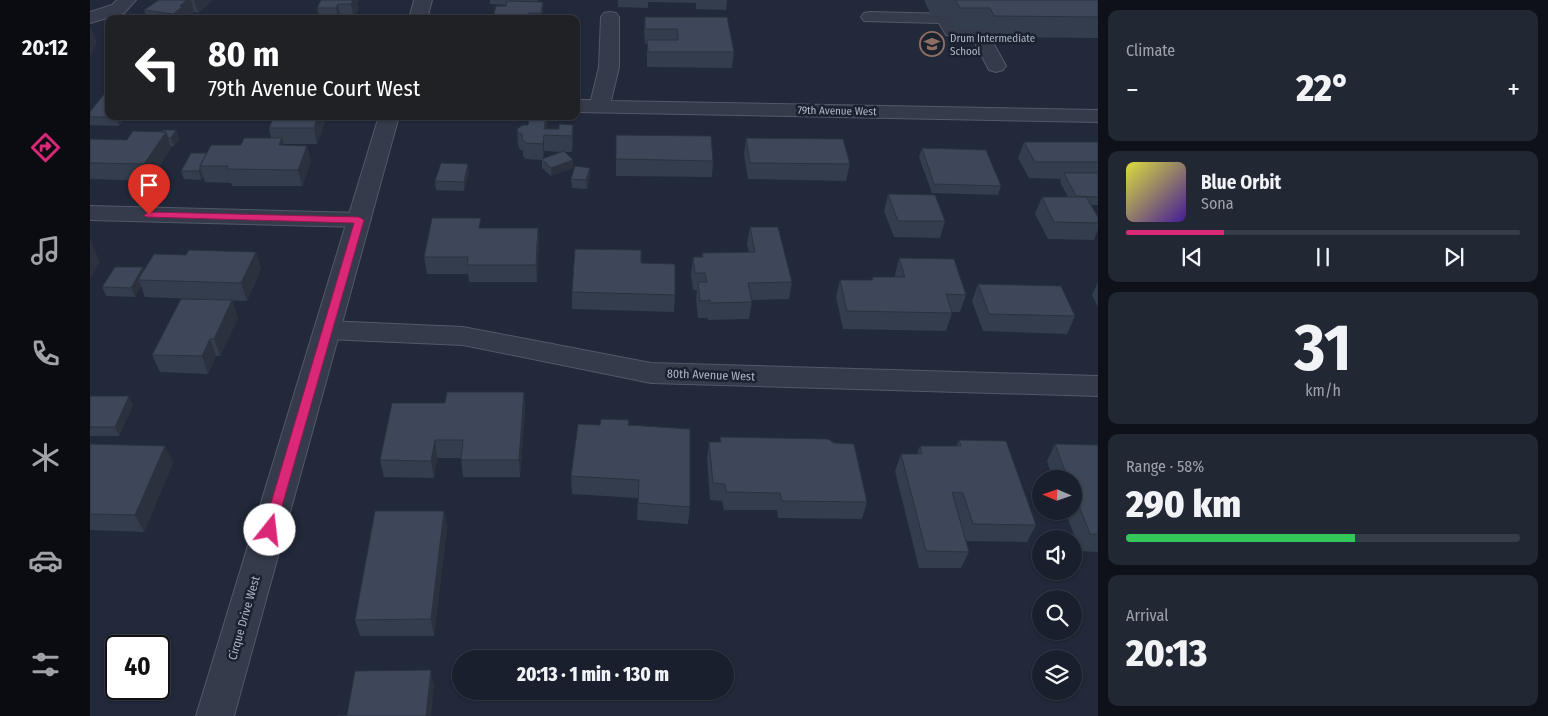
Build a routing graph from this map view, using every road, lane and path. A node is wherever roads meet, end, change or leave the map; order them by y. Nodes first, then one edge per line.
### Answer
1 (127, 0) edge
2 (423, 0) edge
3 (419, 15) edge
4 (96, 17) edge
5 (610, 17) dead end
6 (870, 17) dead end
7 (996, 66) dead end
8 (580, 106) edge
9 (600, 106) junction
10 (1098, 116) edge
11 (388, 120) edge
12 (90, 213) edge
13 (359, 220) junction
14 (327, 330) junction
15 (1098, 386) edge
16 (215, 716) edge

1 - 4 street
2 - 3 street
5 - 9 street
6 - 7 street
8 - 9 street, 79th Avenue West
9 - 10 street, 79th Avenue West
11 - 13 street, Cirque Drive West
12 - 13 street
13 - 14 street, Cirque Drive West
14 - 15 street, 80th Avenue West
14 - 16 street, Cirque Drive West

